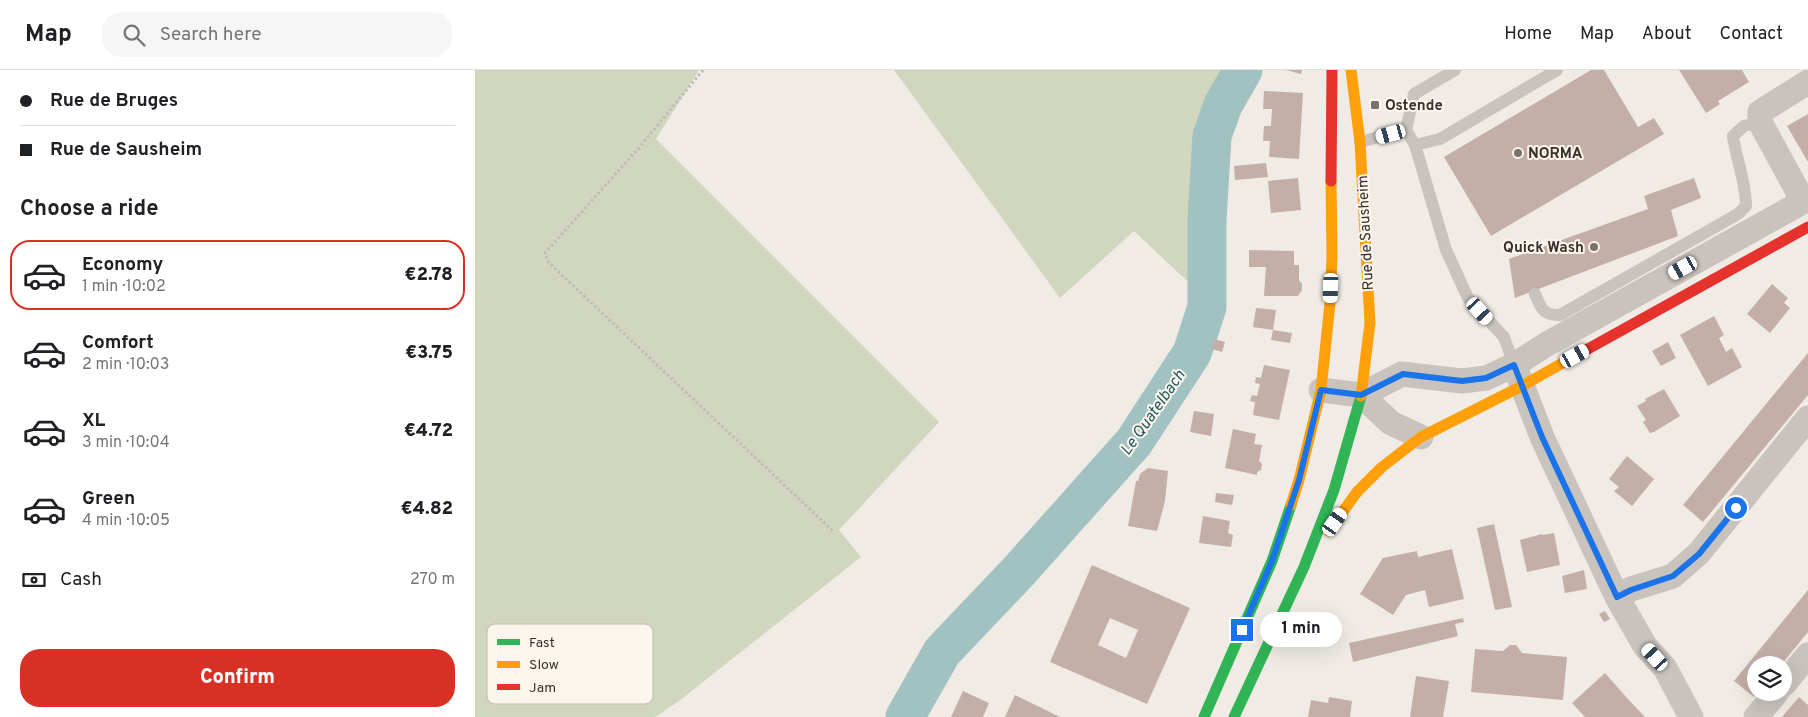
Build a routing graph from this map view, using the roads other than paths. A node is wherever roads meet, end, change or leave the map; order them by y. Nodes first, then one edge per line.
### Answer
1 (1332, 70) edge
2 (1351, 70) edge
3 (1455, 70) edge
4 (1557, 70) edge
5 (1808, 82) edge
6 (1760, 122) junction
7 (1406, 130) junction
8 (1360, 142) junction
9 (1415, 146) junction
10 (1806, 200) edge
11 (1808, 228) edge
12 (1535, 294) dead end
13 (1518, 375) junction
14 (1321, 390) junction
15 (1361, 395) junction
16 (1808, 418) edge
17 (1421, 437) junction
18 (1304, 567) junction
19 (1617, 597) junction
20 (1808, 655) edge
21 (1792, 674) edge
22 (1769, 701) edge
23 (1204, 717) edge
24 (1234, 717) edge
25 (1691, 717) edge
26 (1756, 717) edge

1 - 14 main road, Rue de Sausheim
2 - 8 main road, Rue de Sausheim
3 - 7 lane
4 - 9 lane
5 - 6 street
6 - 10 street
6 - 12 lane
7 - 8 lane
7 - 9 lane
8 - 15 main road, Rue de Sausheim
9 - 13 lane
10 - 13 street
11 - 13 main road
13 - 15 street
13 - 17 main road
13 - 19 street
14 - 15 street
14 - 23 main road, Rue de Sausheim
15 - 17 street
15 - 18 main road, Rue de Sausheim
16 - 19 street
17 - 18 main road
18 - 24 main road, Rue de Sausheim
19 - 25 street
20 - 21 street
22 - 26 street

